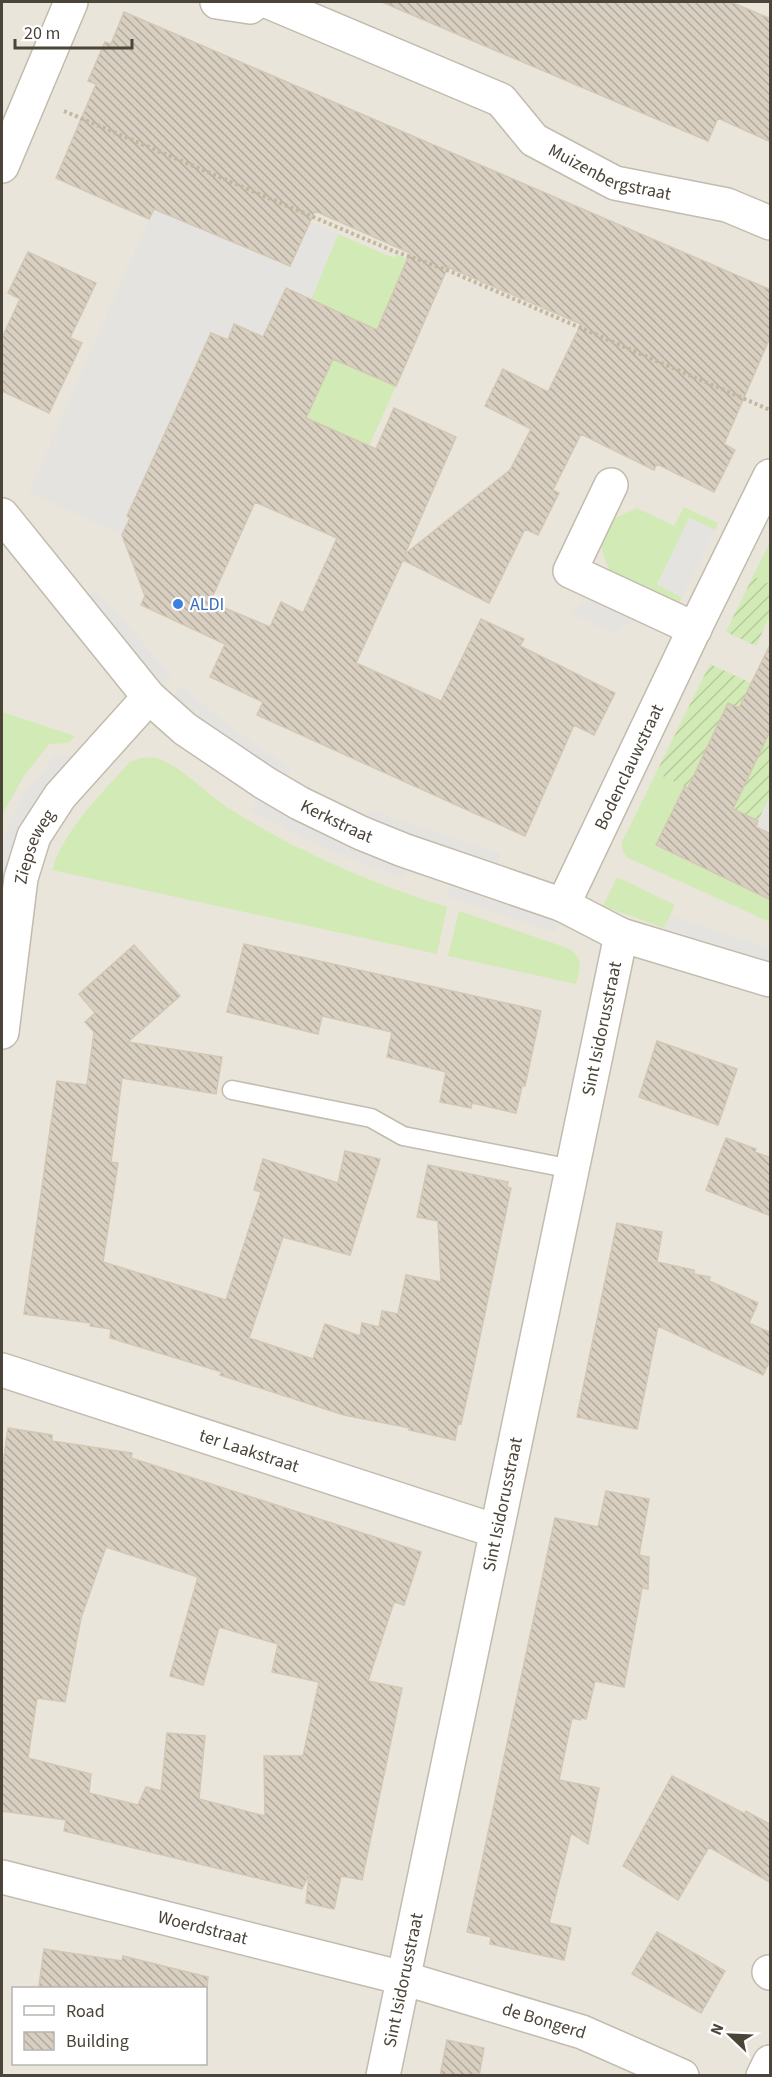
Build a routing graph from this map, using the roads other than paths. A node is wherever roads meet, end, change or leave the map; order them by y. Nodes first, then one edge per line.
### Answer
1 (71, 2) edge
2 (217, 2) edge
3 (256, 2) edge
4 (269, 2) edge
5 (2, 166) edge
6 (771, 223) edge
7 (771, 476) edge
8 (611, 485) dead end
9 (2, 515) edge
10 (695, 629) junction
11 (149, 697) junction
12 (563, 905) junction
13 (621, 935) junction
14 (771, 980) edge
15 (5, 984) edge
16 (2, 1032) edge
17 (232, 1090) dead end
18 (573, 1169) junction
19 (2, 1370) edge
20 (496, 1531) junction
21 (2, 1878) edge
22 (403, 1978) junction
23 (771, 2062) edge
24 (383, 2076) edge
25 (682, 2076) edge
26 (763, 2076) edge

1 - 5 street
2 - 3 street
4 - 6 street, Muizenbergstraat
7 - 10 street, Bodenclauwstraat
8 - 10 street
9 - 11 street, Kerkstraat
10 - 12 street, Bodenclauwstraat
11 - 12 street, Kerkstraat
11 - 15 street, Ziepseweg
12 - 13 street, Kerkstraat
13 - 14 street, Kerkstraat
13 - 18 street, Sint Isidorusstraat
15 - 16 street, Ziepseweg
17 - 18 lane
18 - 20 street, Sint Isidorusstraat
19 - 20 street, ter Laakstraat
20 - 22 street, Sint Isidorusstraat
21 - 22 street, Woerdstraat
22 - 24 street, Sint Isidorusstraat
22 - 25 street, de Bongerd
23 - 26 street

